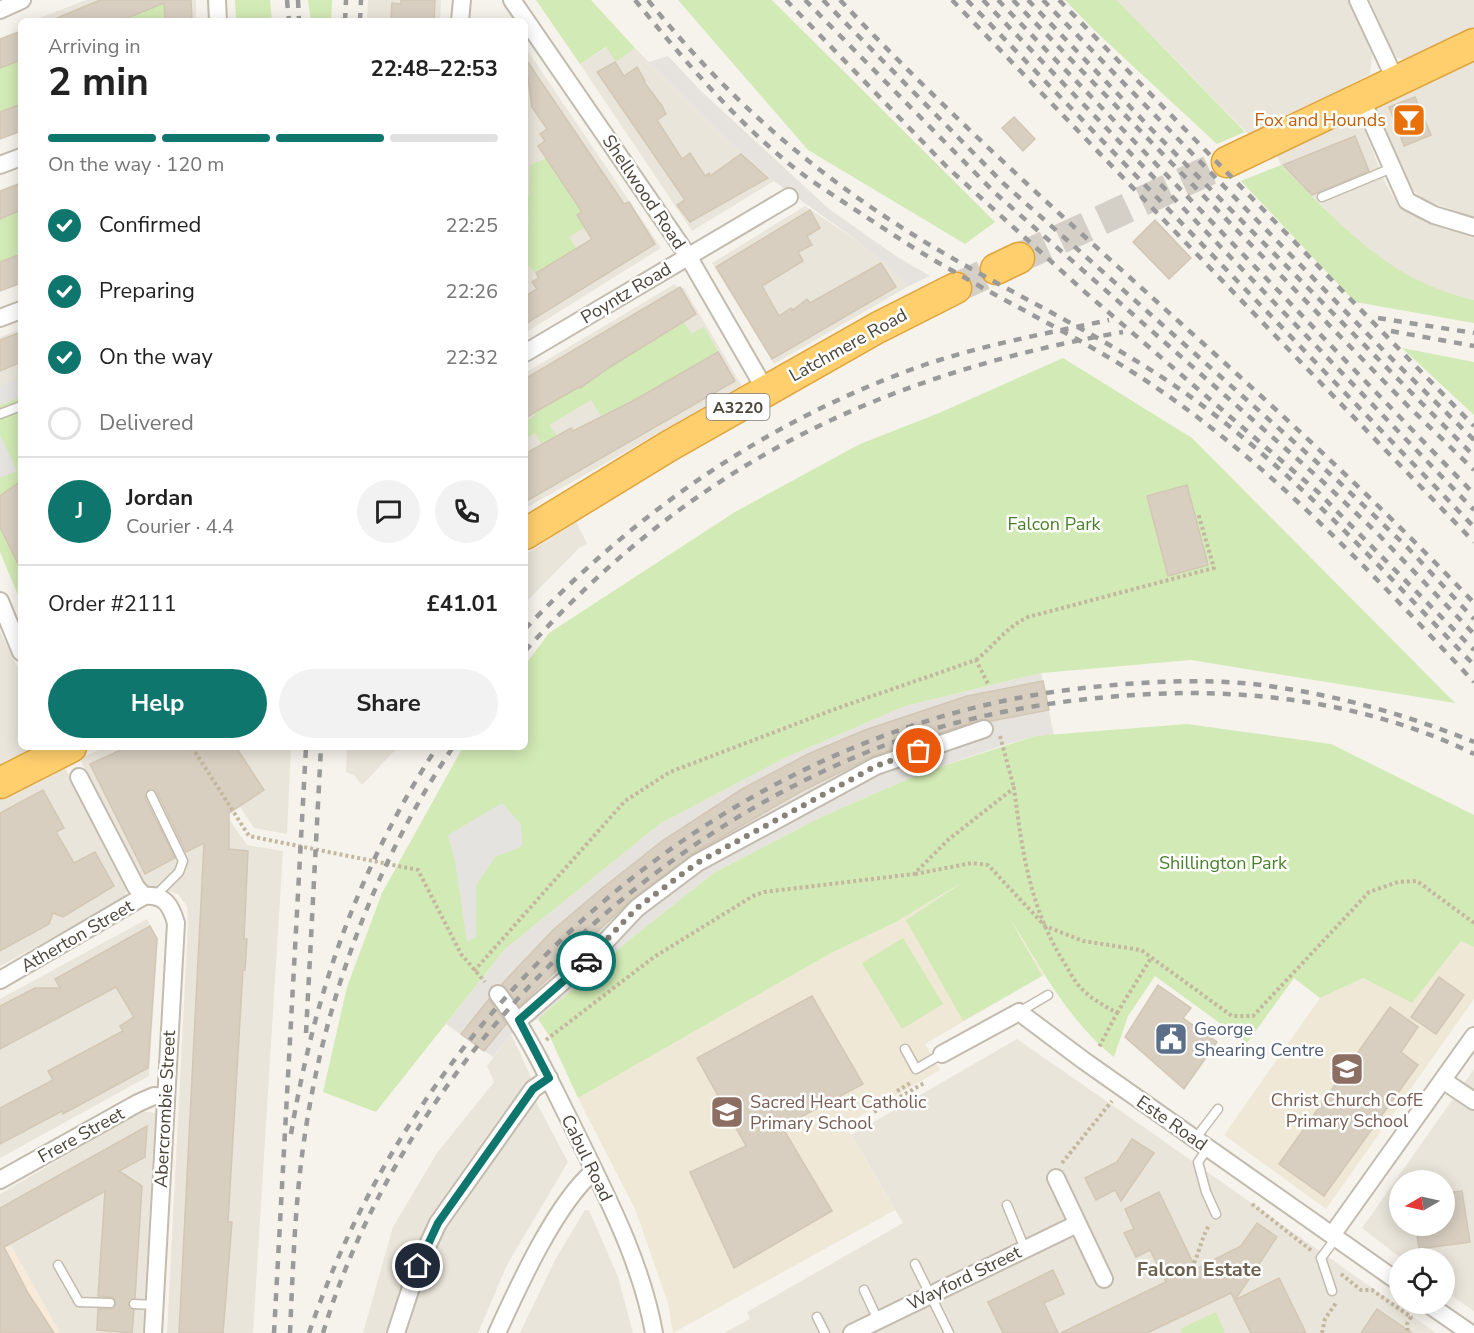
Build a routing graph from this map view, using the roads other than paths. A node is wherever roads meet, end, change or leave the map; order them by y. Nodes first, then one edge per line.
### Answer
1 (22, 0) edge
2 (217, 0) edge
3 (462, 0) edge
4 (512, 0) edge
5 (1358, 0) edge
6 (0, 10) edge
7 (218, 18) edge
8 (460, 18) edge
9 (524, 18) edge
10 (528, 23) edge
11 (1474, 44) edge
12 (1396, 81) junction
13 (1362, 100) junction
14 (18, 158) edge
15 (1227, 162) tunnel mouth
16 (0, 165) edge
17 (1392, 168) junction
18 (789, 197) dead end
19 (1322, 197) dead end
20 (1474, 227) edge
21 (688, 256) junction
22 (956, 288) tunnel mouth
23 (18, 311) edge
24 (0, 318) edge
25 (528, 351) edge
26 (766, 391) junction
27 (18, 407) edge
28 (0, 414) edge
29 (528, 532) edge
30 (0, 601) edge
31 (18, 644) edge
32 (992, 731) road end
33 (70, 756) edge
34 (0, 783) edge
35 (151, 795) dead end
36 (149, 896) junction
37 (0, 980) edge
38 (498, 994) road end
39 (1048, 995) dead end
40 (1019, 1012) junction
41 (519, 1020) junction
42 (1474, 1036) edge
43 (905, 1049) dead end
44 (942, 1054) joint
45 (549, 1078) junction
46 (1444, 1081) junction
47 (165, 1097) junction
48 (1474, 1101) edge
49 (1218, 1109) dead end
50 (1202, 1144) junction
51 (594, 1171) junction
52 (1056, 1178) road end
53 (0, 1180) edge
54 (1007, 1205) dead end
55 (1216, 1214) road end
56 (1077, 1224) junction
57 (1334, 1236) junction
58 (1025, 1249) junction
59 (58, 1264) dead end
60 (915, 1264) dead end
61 (1389, 1275) edge
62 (1104, 1279) dead end
63 (864, 1290) dead end
64 (1332, 1291) dead end
65 (930, 1294) junction
66 (110, 1303) dead end
67 (134, 1304) dead end
68 (154, 1305) junction
69 (1440, 1314) edge
70 (817, 1317) dead end
71 (878, 1320) junction
72 (1461, 1331) edge
73 (153, 1333) edge
74 (396, 1333) edge
75 (497, 1333) edge
76 (654, 1333) edge
77 (825, 1333) edge
78 (852, 1333) edge
79 (949, 1333) edge

1 - 6 street
2 - 7 street
3 - 8 street
4 - 9 street, Shellwood Road
5 - 12 street
10 - 21 street, Shellwood Road
11 - 12 highway
12 - 13 highway
13 - 15 highway
13 - 17 street
14 - 16 street
17 - 19 lane
17 - 20 street
18 - 21 street, Poyntz Road
21 - 25 street, Poyntz Road
21 - 26 street, Shellwood Road
22 - 26 highway, Latchmere Road / A3220
23 - 24 street
26 - 29 highway, Latchmere Road / A3220
27 - 28 lane
30 - 31 street
32 - 41 street
33 - 34 highway
33 - 36 street, Abercrombie Street
35 - 36 lane
36 - 37 street, Atherton Street
36 - 47 street, Abercrombie Street
38 - 41 street, Cabul Road
39 - 40 lane
40 - 44 street
40 - 50 street, Este Road
41 - 45 street, Cabul Road
42 - 46 street
43 - 44 lane
45 - 51 street, Cabul Road
45 - 74 street
46 - 48 street
46 - 57 street
47 - 53 street, Frere Street
47 - 68 street, Abercrombie Street
49 - 50 lane
50 - 55 lane
50 - 57 street, Este Road
51 - 75 street
51 - 76 street, Cabul Road
52 - 56 street
54 - 58 lane
56 - 58 street, Wayford Street
56 - 62 street
57 - 61 street, Este Road
57 - 64 lane
58 - 65 street, Wayford Street
59 - 66 lane
60 - 65 lane
63 - 71 lane
65 - 71 street, Wayford Street
65 - 79 lane
67 - 68 lane
68 - 73 street, Abercrombie Street
69 - 72 street
70 - 77 lane
71 - 78 street, Wayford Street

